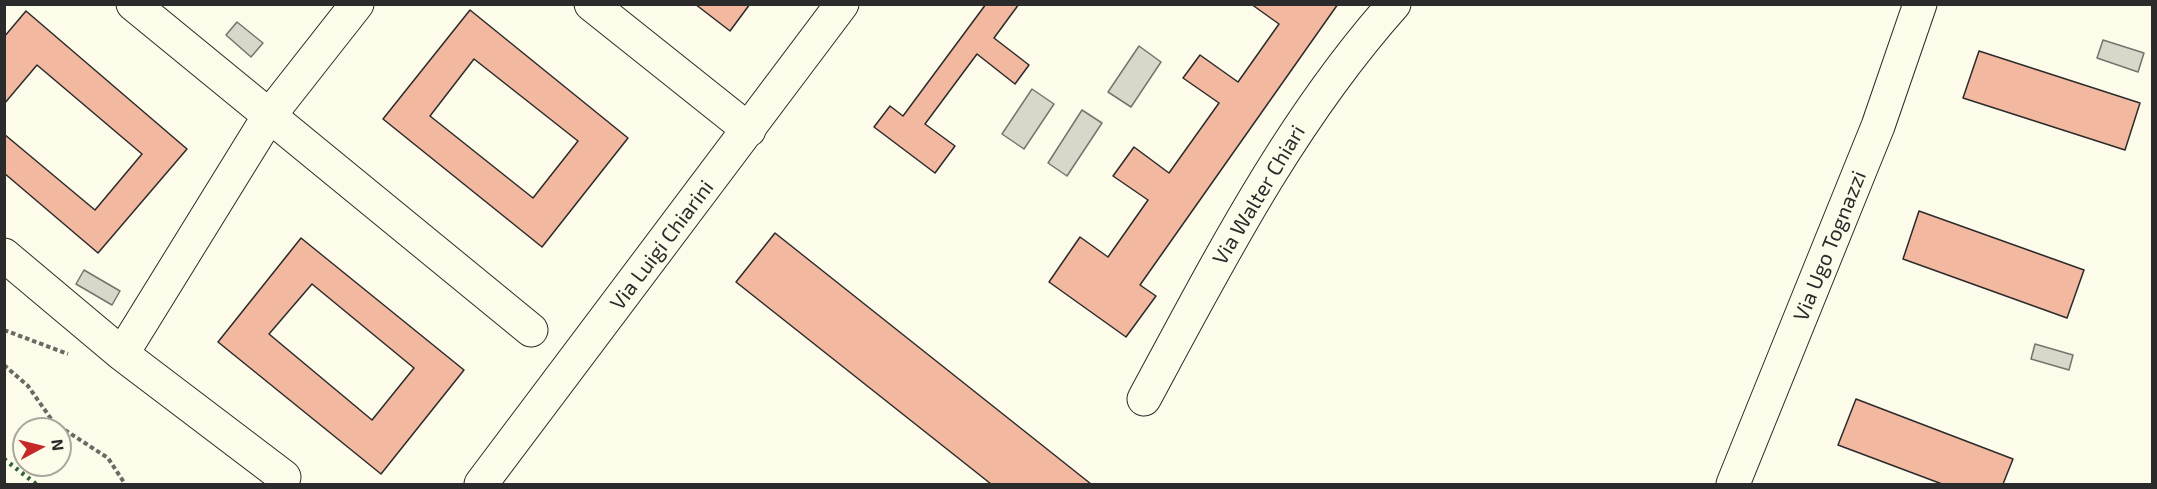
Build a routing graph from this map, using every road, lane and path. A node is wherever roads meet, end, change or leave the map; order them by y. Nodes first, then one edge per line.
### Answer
1 (133, 4) edge
2 (357, 4) edge
3 (591, 4) edge
4 (842, 4) edge
5 (1394, 4) edge
6 (1920, 4) edge
7 (269, 116) junction
8 (749, 130) junction
9 (4, 255) edge
10 (531, 330) dead end
11 (122, 354) junction
12 (4, 365) edge
13 (1144, 399) dead end
14 (285, 477) dead end
15 (124, 484) edge
16 (482, 484) edge
17 (1733, 484) edge

1 - 7 street
2 - 7 street
3 - 8 street
4 - 8 street, Via Luigi Chiarini
5 - 13 street, Via Walter Chiari
6 - 17 street, Via Ugo Tognazzi
7 - 10 street
7 - 11 street
8 - 16 street, Via Luigi Chiarini
9 - 11 street
11 - 14 street
12 - 15 path

